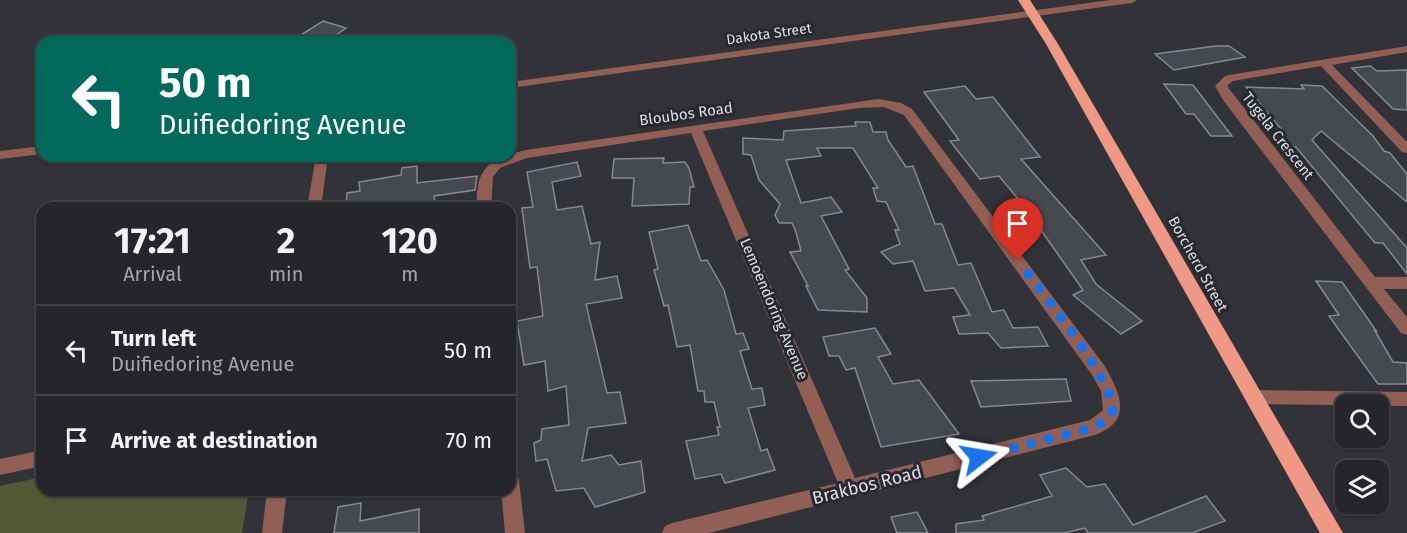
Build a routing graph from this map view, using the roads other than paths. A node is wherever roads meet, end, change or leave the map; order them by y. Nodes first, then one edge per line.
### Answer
1 (1132, 0) edge
2 (1029, 6) edge
3 (1407, 49) edge
4 (1324, 63) junction
5 (516, 84) edge
6 (696, 129) junction
7 (1407, 149) edge
8 (36, 151) edge
9 (0, 155) edge
10 (516, 157) edge
11 (321, 162) edge
12 (503, 162) edge
13 (316, 202) edge
14 (484, 202) edge
15 (1374, 283) junction
16 (1407, 283) edge
17 (1407, 328) edge
18 (1253, 398) junction
19 (1407, 399) edge
20 (1095, 427) joint
21 (36, 459) edge
22 (0, 467) edge
23 (850, 489) junction
24 (276, 496) edge
25 (512, 496) edge
26 (272, 533) edge
27 (515, 533) edge
28 (672, 533) edge
29 (1332, 533) edge

1 - 2 street, Dakota Street
2 - 5 street, Dakota Street
2 - 18 highway, Borcherd Street
3 - 4 street, Tugela Crescent
4 - 7 street
4 - 15 street, Tugela Crescent
6 - 10 street, Bloubos Road
6 - 20 street, Bloubos Road
6 - 23 street, Lemoendoring Avenue
8 - 9 street
11 - 13 street
12 - 14 street, Bloubos Road
15 - 16 street
15 - 17 street, Tugela Crescent
18 - 19 street
18 - 29 highway, Borcherd Street
20 - 23 street, Brakbos Road
21 - 22 street
23 - 28 street, Brakbos Road
24 - 26 street
25 - 27 street

